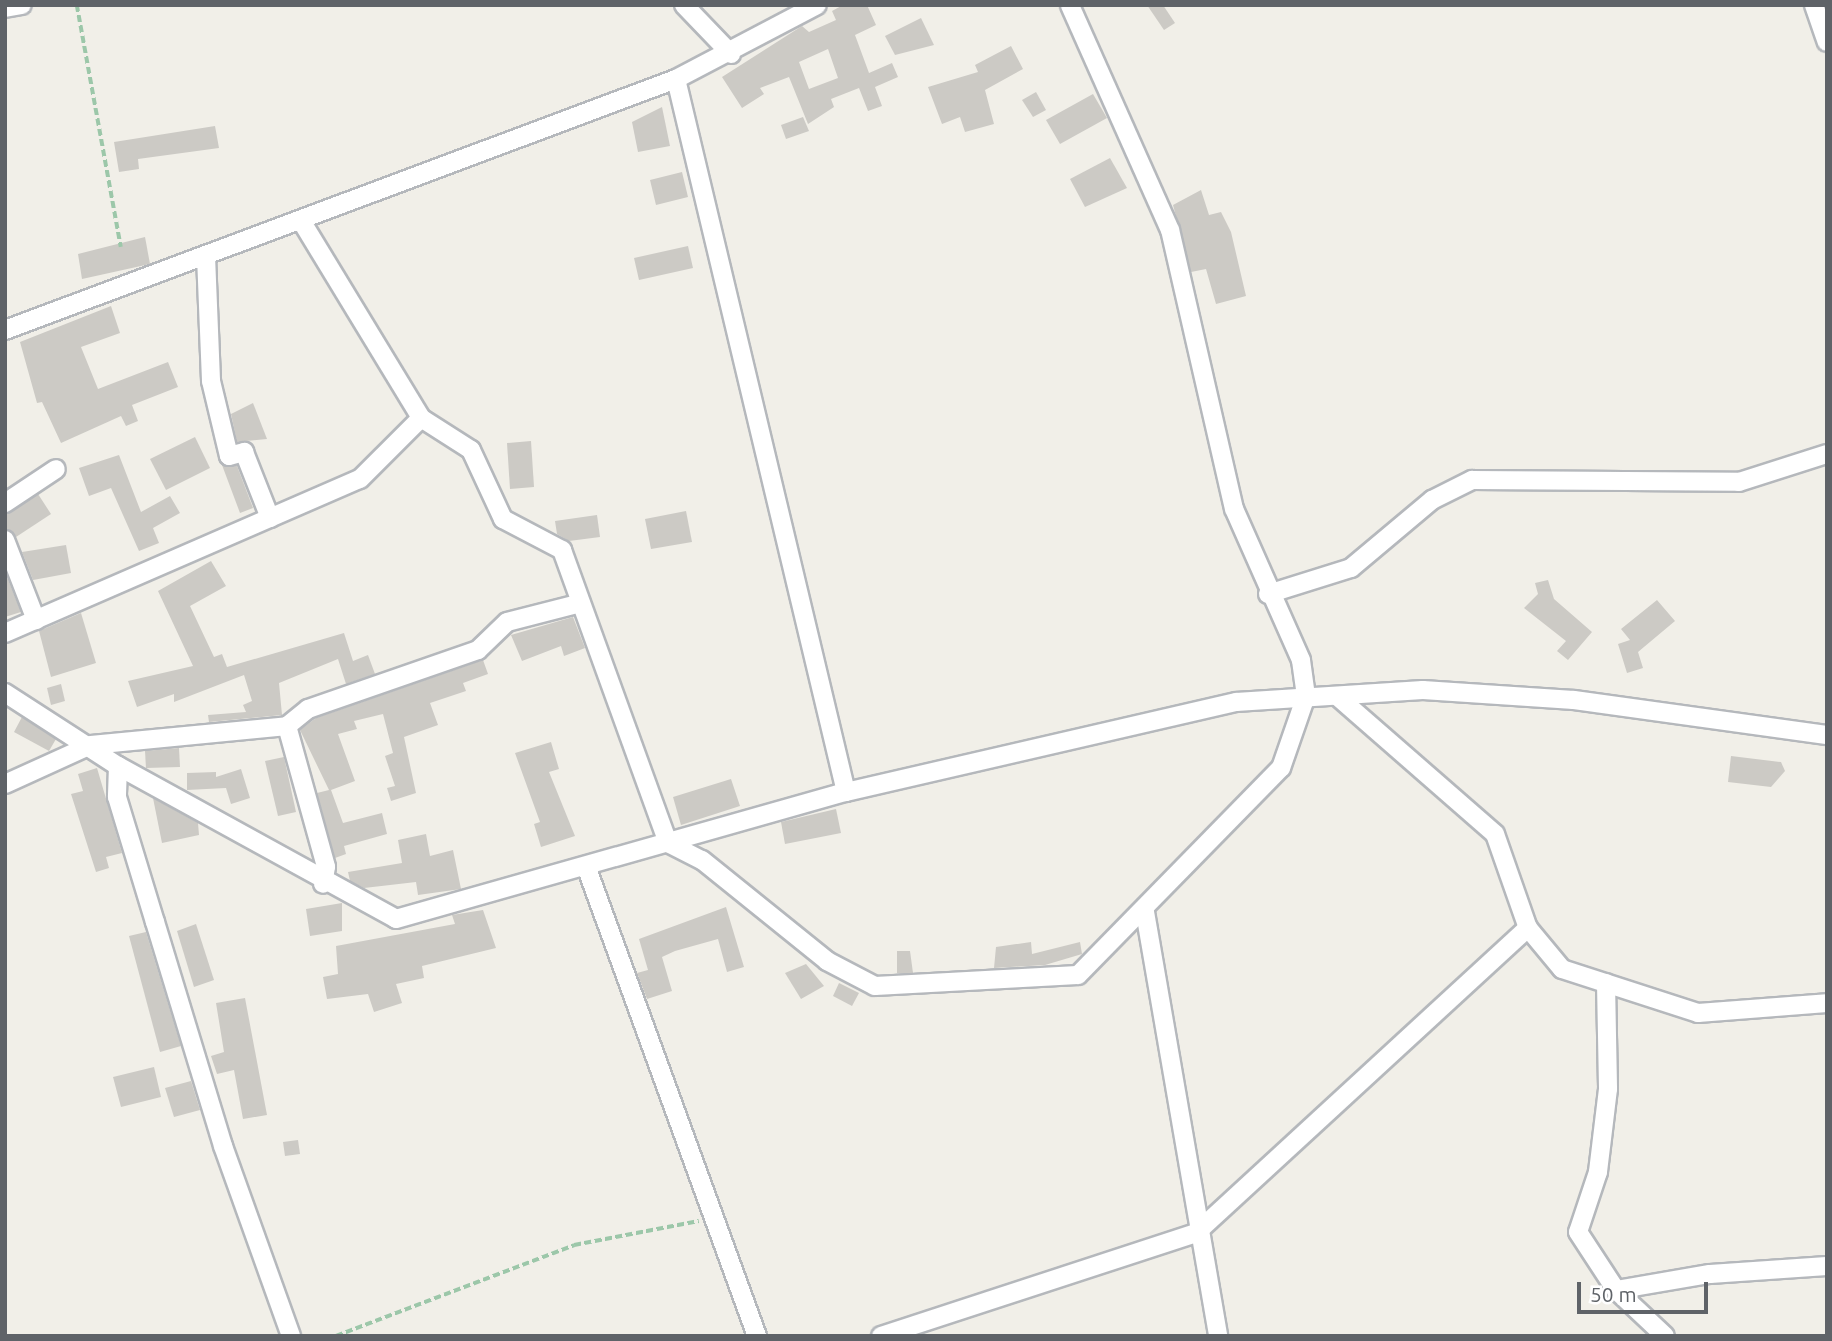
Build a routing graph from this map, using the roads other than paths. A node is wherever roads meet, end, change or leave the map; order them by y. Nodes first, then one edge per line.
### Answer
1 (22, 5) edge
2 (684, 5) edge
3 (817, 5) edge
4 (1070, 5) edge
5 (1814, 5) edge
6 (5, 8) edge
7 (1827, 42) edge
8 (731, 54) junction
9 (676, 79) junction
10 (302, 222) junction
11 (206, 256) junction
12 (5, 330) edge
13 (421, 418) junction
14 (1827, 454) edge
15 (56, 469) dead end
16 (5, 503) edge
17 (270, 518) junction
18 (5, 540) edge
19 (1268, 594) junction
20 (581, 603) junction
21 (36, 620) junction
22 (5, 633) edge
23 (5, 693) edge
24 (1306, 696) junction
25 (1338, 697) junction
26 (287, 726) junction
27 (1827, 735) edge
28 (91, 745) junction
29 (118, 766) junction
30 (5, 784) edge
31 (846, 792) junction
32 (668, 844) junction
33 (586, 866) junction
34 (323, 884) junction
35 (1145, 912) junction
36 (1528, 928) junction
37 (1606, 983) junction
38 (1827, 1003) edge
39 (1196, 1233) junction
40 (1827, 1266) edge
41 (1616, 1290) junction
42 (291, 1336) edge
43 (757, 1336) edge
44 (881, 1336) edge
45 (1218, 1336) edge
46 (1665, 1336) edge

1 - 6 street
2 - 8 street
3 - 8 street
4 - 19 street
5 - 7 street
8 - 9 street
9 - 10 street
9 - 31 street
10 - 11 street
10 - 13 street
11 - 12 street
11 - 17 street
13 - 17 street
13 - 20 street
14 - 19 street
15 - 16 street
17 - 21 street
18 - 21 street
19 - 24 street
20 - 26 street
20 - 32 street
21 - 22 street
23 - 28 street
24 - 25 street
24 - 31 street
24 - 35 street
25 - 27 street
25 - 36 street
26 - 28 street
26 - 34 street
28 - 29 street
28 - 30 street
29 - 34 street
29 - 42 street
31 - 32 street
32 - 33 street
32 - 35 street
33 - 34 street
33 - 43 street
35 - 39 street
36 - 37 street
36 - 39 street
37 - 38 street
37 - 41 street
39 - 44 street
39 - 45 street
40 - 41 street
41 - 46 street

